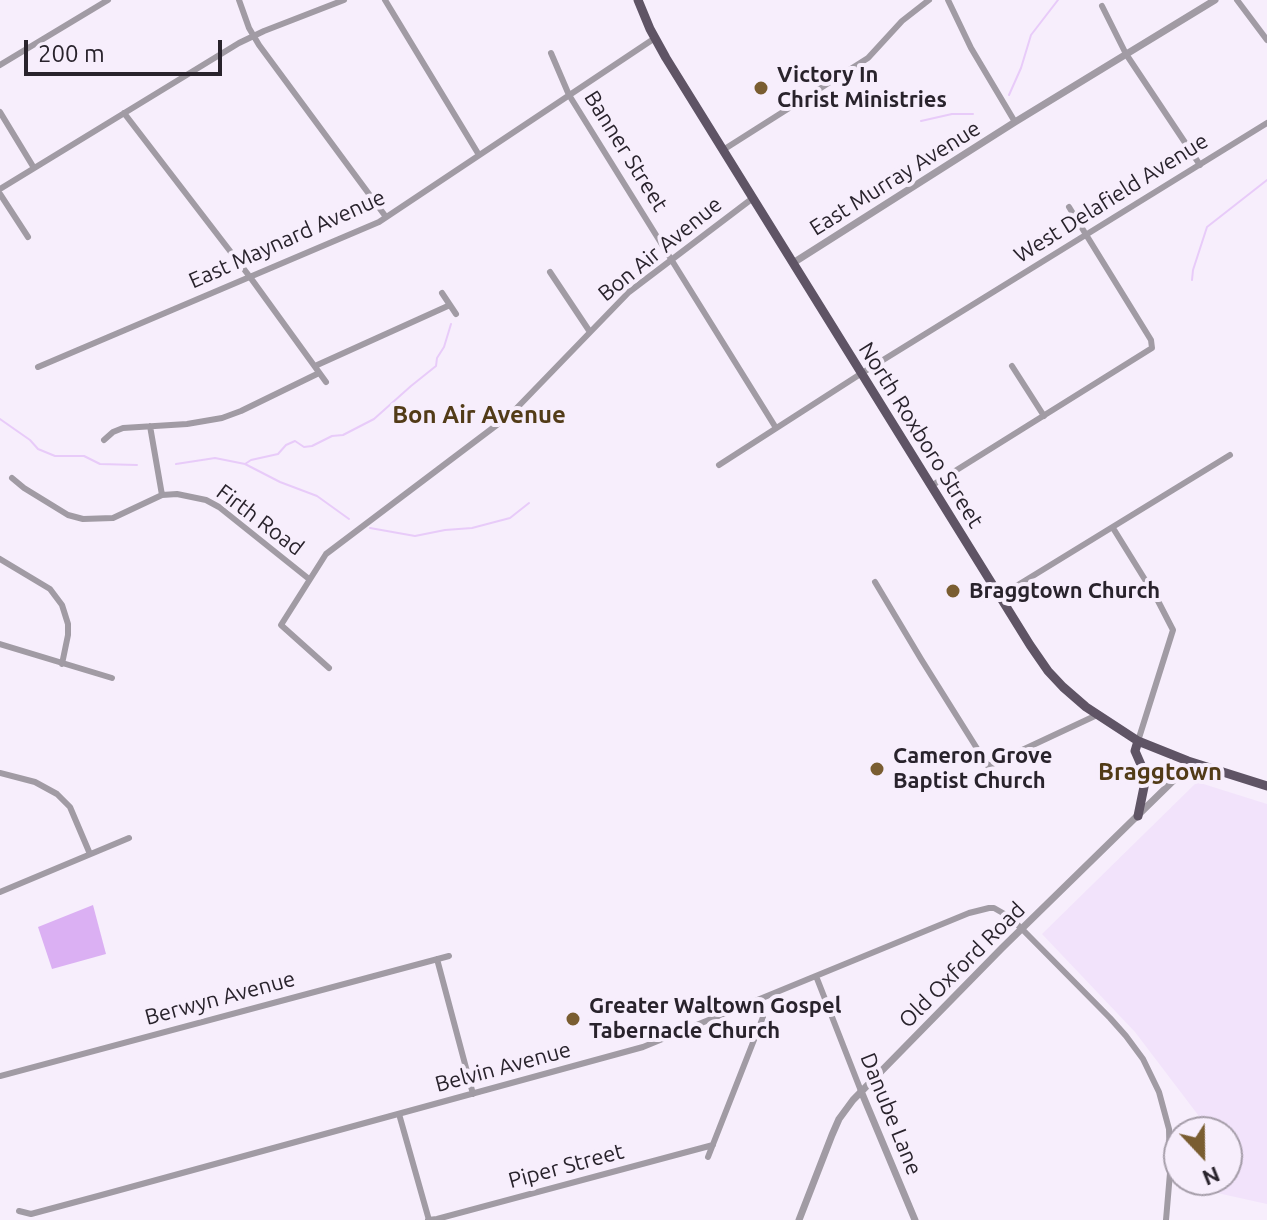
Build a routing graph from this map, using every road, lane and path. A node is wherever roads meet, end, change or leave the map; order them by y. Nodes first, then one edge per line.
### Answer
1 (108, 0) edge
2 (239, 0) edge
3 (344, 0) edge
4 (385, 0) edge
5 (638, 0) edge
6 (929, 0) edge
7 (948, 0) edge
8 (1215, 0) edge
9 (1237, 0) edge
10 (1102, 6) dead end
11 (254, 36) junction
12 (655, 38) junction
13 (1267, 40) edge
14 (551, 53) dead end
15 (1126, 54) junction
16 (0, 65) edge
17 (569, 95) junction
18 (0, 112) edge
19 (124, 113) junction
20 (1015, 122) junction
21 (1267, 123) edge
22 (723, 150) junction
23 (479, 155) junction
24 (1200, 165) junction
25 (34, 168) junction
26 (0, 192) edge
27 (753, 198) junction
28 (1069, 207) dead end
29 (386, 217) junction
30 (1086, 235) junction
31 (28, 237) dead end
32 (672, 260) junction
33 (793, 263) junction
34 (550, 272) dead end
35 (250, 277) junction
36 (442, 293) dead end
37 (450, 305) junction
38 (456, 314) dead end
39 (590, 332) junction
40 (315, 366) junction
41 (1012, 366) dead end
42 (38, 367) dead end
43 (319, 373) junction
44 (862, 373) junction
45 (326, 382) dead end
46 (1044, 416) junction
47 (150, 426) junction
48 (776, 428) junction
49 (104, 440) dead end
50 (1230, 455) dead end
51 (719, 465) dead end
52 (12, 478) dead end
53 (931, 486) junction
54 (162, 495) junction
55 (1113, 528) junction
56 (0, 559) edge
57 (309, 579) junction
58 (875, 582) dead end
59 (1000, 596) junction
60 (0, 644) edge
61 (62, 664) junction
62 (329, 668) dead end
63 (112, 678) dead end
64 (1097, 715) junction
65 (1138, 741) junction
66 (1188, 761) junction
67 (0, 773) edge
68 (1267, 786) edge
69 (1138, 816) junction
70 (129, 838) dead end
71 (90, 854) junction
72 (0, 892) edge
73 (1022, 929) junction
74 (449, 956) dead end
75 (437, 959) junction
76 (816, 976) junction
77 (761, 999) junction
78 (0, 1076) edge
79 (861, 1091) junction
80 (473, 1094) junction
81 (399, 1114) junction
82 (713, 1145) junction
83 (708, 1157) dead end
84 (19, 1211) dead end
85 (429, 1220) edge
86 (799, 1220) edge
87 (915, 1220) edge
88 (1166, 1220) edge

1 - 16 street
2 - 11 street
3 - 11 street
4 - 23 street
5 - 12 main road, North Roxboro Street
6 - 22 street
7 - 20 street
8 - 15 street, East Murray Avenue
9 - 13 street
10 - 15 street
11 - 19 street
11 - 29 street
12 - 17 street, East Maynard Avenue
12 - 22 main road, North Roxboro Street
14 - 17 street, Banner Street
15 - 20 street, East Murray Avenue
15 - 24 street
17 - 23 street, East Maynard Avenue
17 - 32 street, Banner Street
18 - 25 street
19 - 25 street
19 - 35 street
20 - 33 street, East Murray Avenue
21 - 24 street, West Delafield Avenue
22 - 27 main road, North Roxboro Street
23 - 29 street, East Maynard Avenue
24 - 30 street, West Delafield Avenue
25 - 26 street
26 - 31 street
27 - 32 street, Bon Air Avenue
27 - 33 main road, North Roxboro Street
28 - 30 street
29 - 35 street, East Maynard Avenue
30 - 44 street, West Delafield Avenue
30 - 46 street
32 - 39 street, Bon Air Avenue
32 - 48 street, Banner Street
33 - 44 main road, North Roxboro Street
34 - 39 street
35 - 40 street
35 - 42 street, East Maynard Avenue
36 - 37 street
37 - 38 street
37 - 40 street
39 - 57 street, Bon Air Avenue
40 - 43 street
41 - 46 street
43 - 45 street
43 - 47 street
44 - 48 street, West Delafield Avenue
44 - 53 main road, North Roxboro Street
46 - 53 street
47 - 49 street
47 - 54 street
48 - 51 street, West Delafield Avenue
50 - 55 street
52 - 54 street
53 - 59 main road, North Roxboro Street
54 - 57 street, Firth Road
55 - 59 street
55 - 65 street
56 - 61 street
57 - 62 street, Bon Air Avenue
58 - 64 street
59 - 64 main road, North Roxboro Street
60 - 61 street
61 - 63 street
64 - 65 main road, North Roxboro Street
65 - 66 main road, North Roxboro Street
65 - 69 main road
66 - 68 main road, North Roxboro Street
66 - 69 street, Old Oxford Road
67 - 71 street
69 - 73 street, Old Oxford Road
70 - 71 street
71 - 72 street
73 - 76 street, Belvin Avenue
73 - 79 street, Old Oxford Road
73 - 88 street, Belvin Avenue
74 - 75 street, Berwyn Avenue
75 - 78 street, Berwyn Avenue
75 - 80 street
76 - 77 street, Belvin Avenue
76 - 79 street, Danube Lane
77 - 80 street, Belvin Avenue
77 - 82 street
79 - 86 street, Old Oxford Road
79 - 87 street, Danube Lane
80 - 81 street, Belvin Avenue
81 - 84 street, Belvin Avenue
81 - 85 street
82 - 83 street
82 - 85 street, Piper Street

